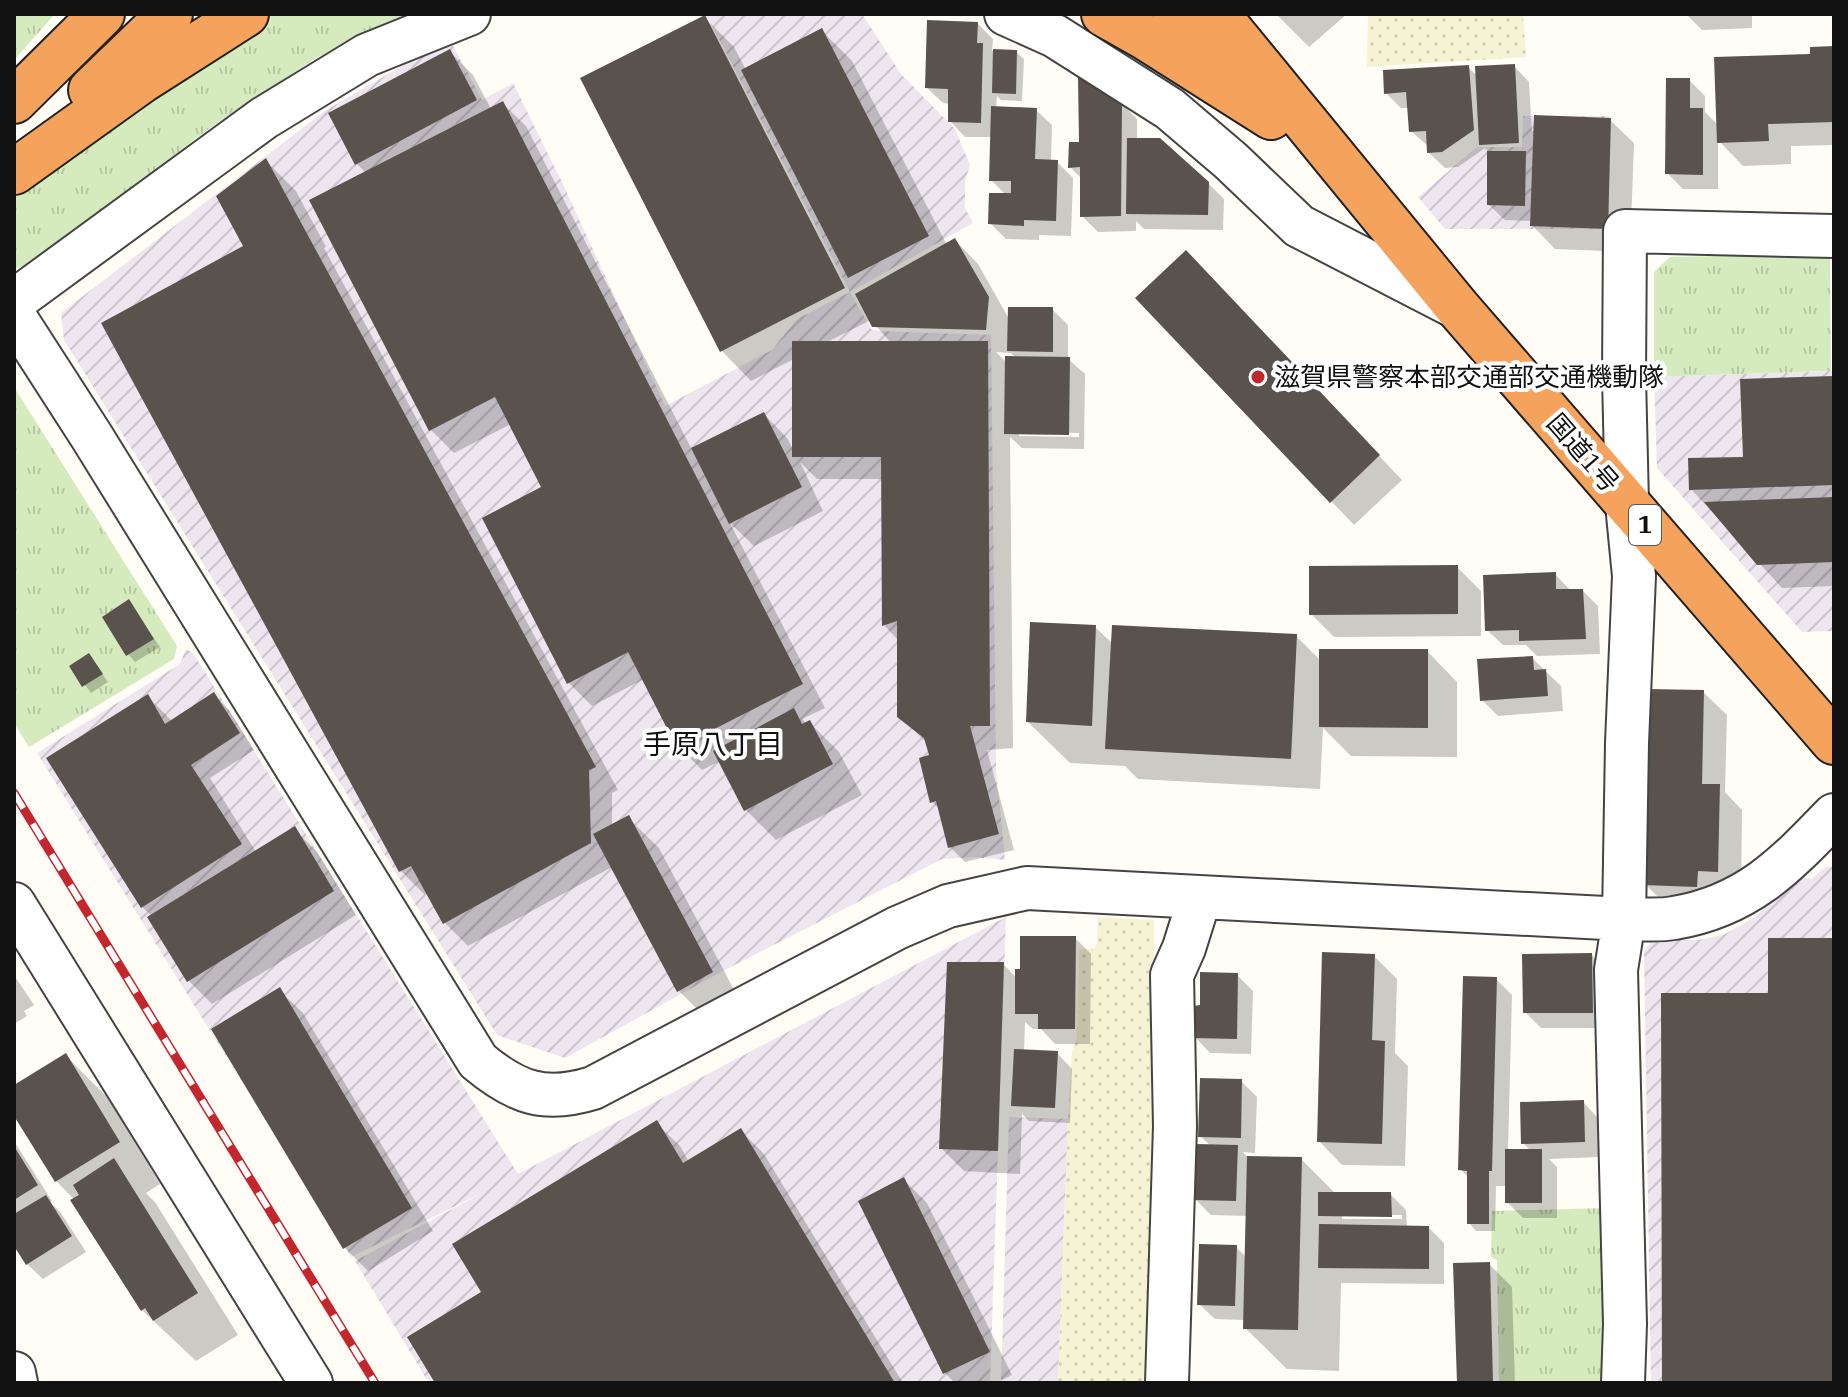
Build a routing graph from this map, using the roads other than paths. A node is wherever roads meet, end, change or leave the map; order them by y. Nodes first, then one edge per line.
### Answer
1 (170, 14) edge
2 (246, 14) edge
3 (469, 14) edge
4 (1006, 14) edge
5 (1104, 14) edge
6 (1175, 14) edge
7 (1217, 14) edge
8 (90, 22) edge
9 (14, 101) edge
10 (1271, 117) junction
11 (14, 163) edge
12 (14, 172) edge
13 (1834, 236) edge
14 (14, 301) edge
15 (1458, 308) junction
16 (14, 316) edge
17 (1627, 504) junction
18 (1834, 742) edge
19 (1834, 815) edge
20 (1200, 897) junction
21 (14, 904) edge
22 (1624, 919) junction
23 (14, 1373) edge
24 (16, 1383) edge
25 (311, 1383) edge
26 (1167, 1383) edge
27 (1623, 1383) edge

1 - 11 highway
2 - 12 highway
3 - 14 street
4 - 15 street
5 - 10 highway
6 - 10 highway, 国道1号 / 1
7 - 15 highway, 国道1号 / 1
8 - 9 highway
10 - 15 highway, 国道1号 / 1
13 - 17 street
15 - 17 highway, 国道1号 / 1
16 - 20 street
17 - 18 highway, 国道1号 / 1
17 - 22 street
19 - 22 street
20 - 22 street
20 - 26 street
21 - 25 street
22 - 27 street
23 - 24 street

